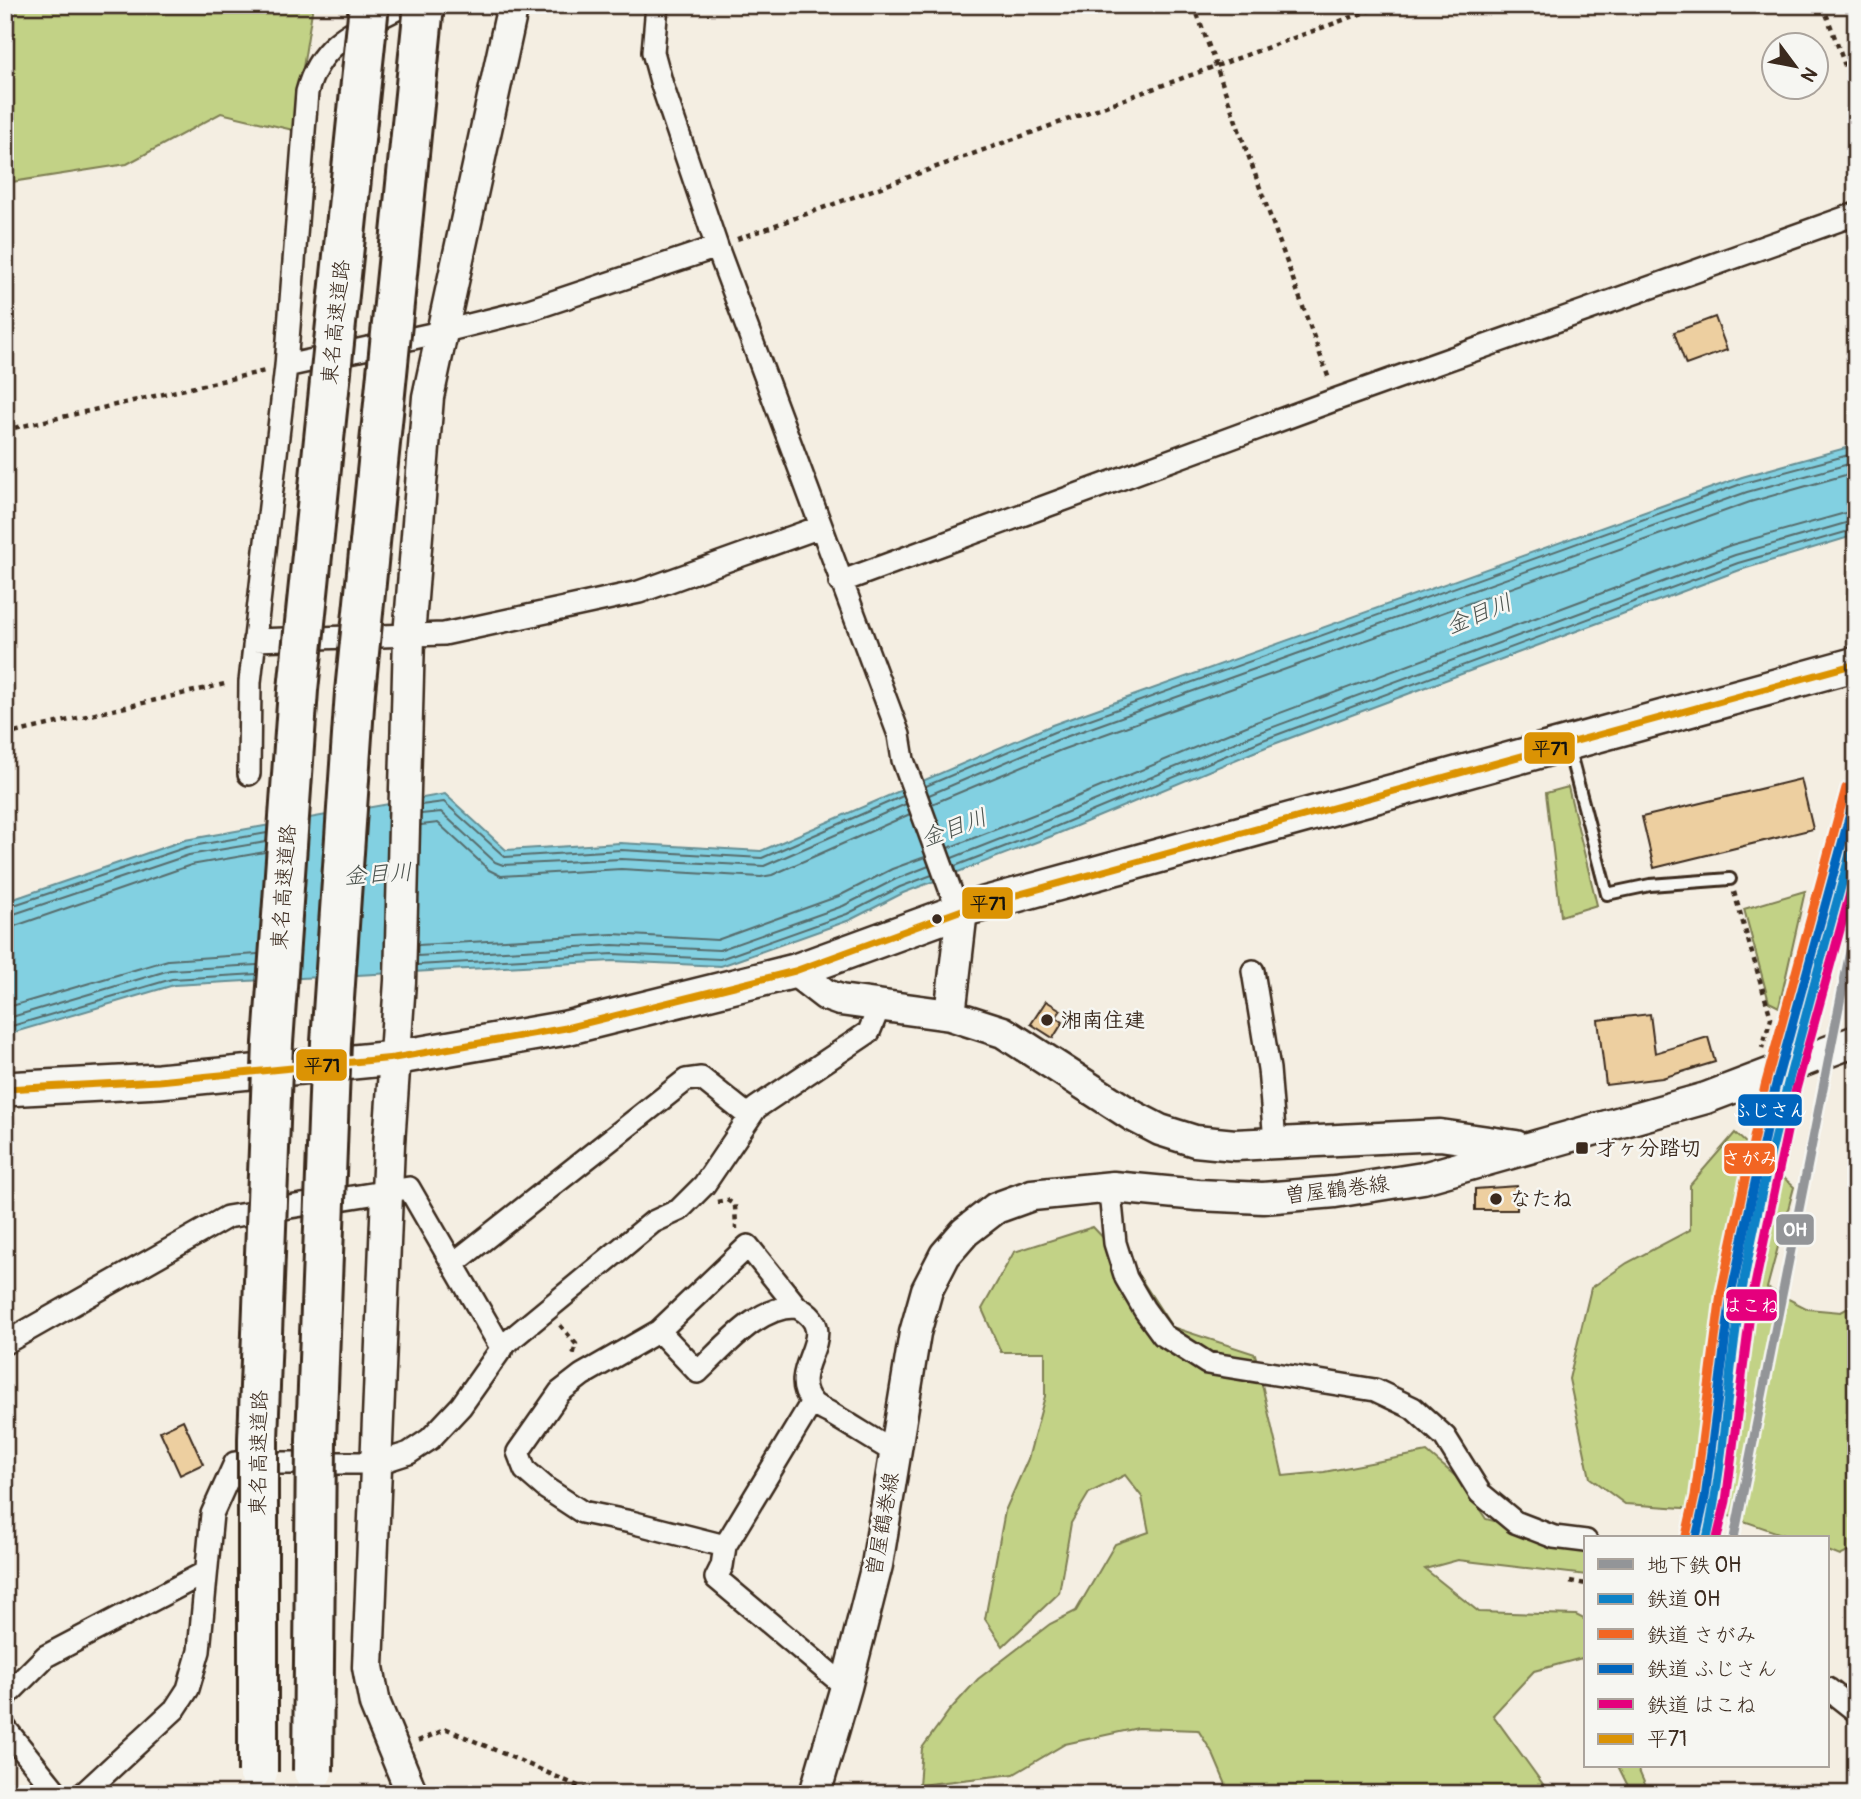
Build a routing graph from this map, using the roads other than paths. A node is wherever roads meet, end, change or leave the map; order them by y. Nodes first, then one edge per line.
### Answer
1 (369, 5) edge
2 (404, 5) edge
3 (424, 5) edge
4 (513, 5) edge
5 (657, 5) edge
6 (1856, 214) edge
7 (717, 247) junction
8 (441, 332) junction
9 (286, 366) junction
10 (820, 527) junction
11 (840, 582) junction
12 (409, 636) junction
13 (254, 640) junction
14 (1856, 664) edge
15 (1567, 743) junction
16 (249, 774) dead end
17 (1730, 879) road end
18 (958, 905) junction
19 (795, 971) junction
20 (1253, 971) dead end
21 (880, 1005) junction
22 (950, 1015) junction
23 (1856, 1041) edge
24 (394, 1058) junction
25 (5, 1089) edge
26 (750, 1117) junction
27 (1275, 1142) junction
28 (1527, 1147) junction
29 (1112, 1187) junction
30 (387, 1190) junction
31 (453, 1265) junction
32 (797, 1307) junction
33 (659, 1331) junction
34 (5, 1343) edge
35 (502, 1349) junction
36 (812, 1402) junction
37 (896, 1452) junction
38 (378, 1463) junction
39 (1584, 1541) edge
40 (725, 1546) junction
41 (206, 1572) junction
42 (846, 1687) junction
43 (1829, 1690) edge
44 (5, 1697) edge
45 (1856, 1711) edge
46 (5, 1728) edge
47 (313, 1771) dead end
48 (258, 1772) dead end
49 (58, 1794) edge
50 (83, 1794) edge
51 (412, 1794) edge
52 (815, 1794) edge

1 - 48 highway, 東名高速道路, bridge
2 - 9 street
3 - 47 highway, bridge
4 - 8 street
5 - 7 street
6 - 11 street
7 - 8 street
7 - 10 street
8 - 9 street
8 - 12 street
9 - 13 street
10 - 11 street
10 - 12 street
11 - 18 street
12 - 13 street
12 - 24 street
13 - 16 street
14 - 15 main road
15 - 17 lane
15 - 18 main road
18 - 19 main road
18 - 22 street
19 - 21 street
19 - 24 main road
20 - 27 street
21 - 22 street
21 - 26 street
22 - 27 street
23 - 28 street, 曽屋鶴巻線
24 - 25 main road
24 - 30 street
26 - 31 street
26 - 35 street
27 - 28 street
28 - 29 street, 曽屋鶴巻線
29 - 37 street, 曽屋鶴巻線
29 - 39 street
30 - 31 street
30 - 34 street
30 - 38 street
31 - 35 street
32 - 33 street
32 - 33 street
32 - 36 street
33 - 40 street
35 - 38 street
36 - 37 street
36 - 40 street
37 - 42 street, 曽屋鶴巻線
38 - 41 street
38 - 51 street
40 - 42 street
41 - 44 street
41 - 50 street
42 - 52 street, 曽屋鶴巻線
43 - 45 street
46 - 49 street

